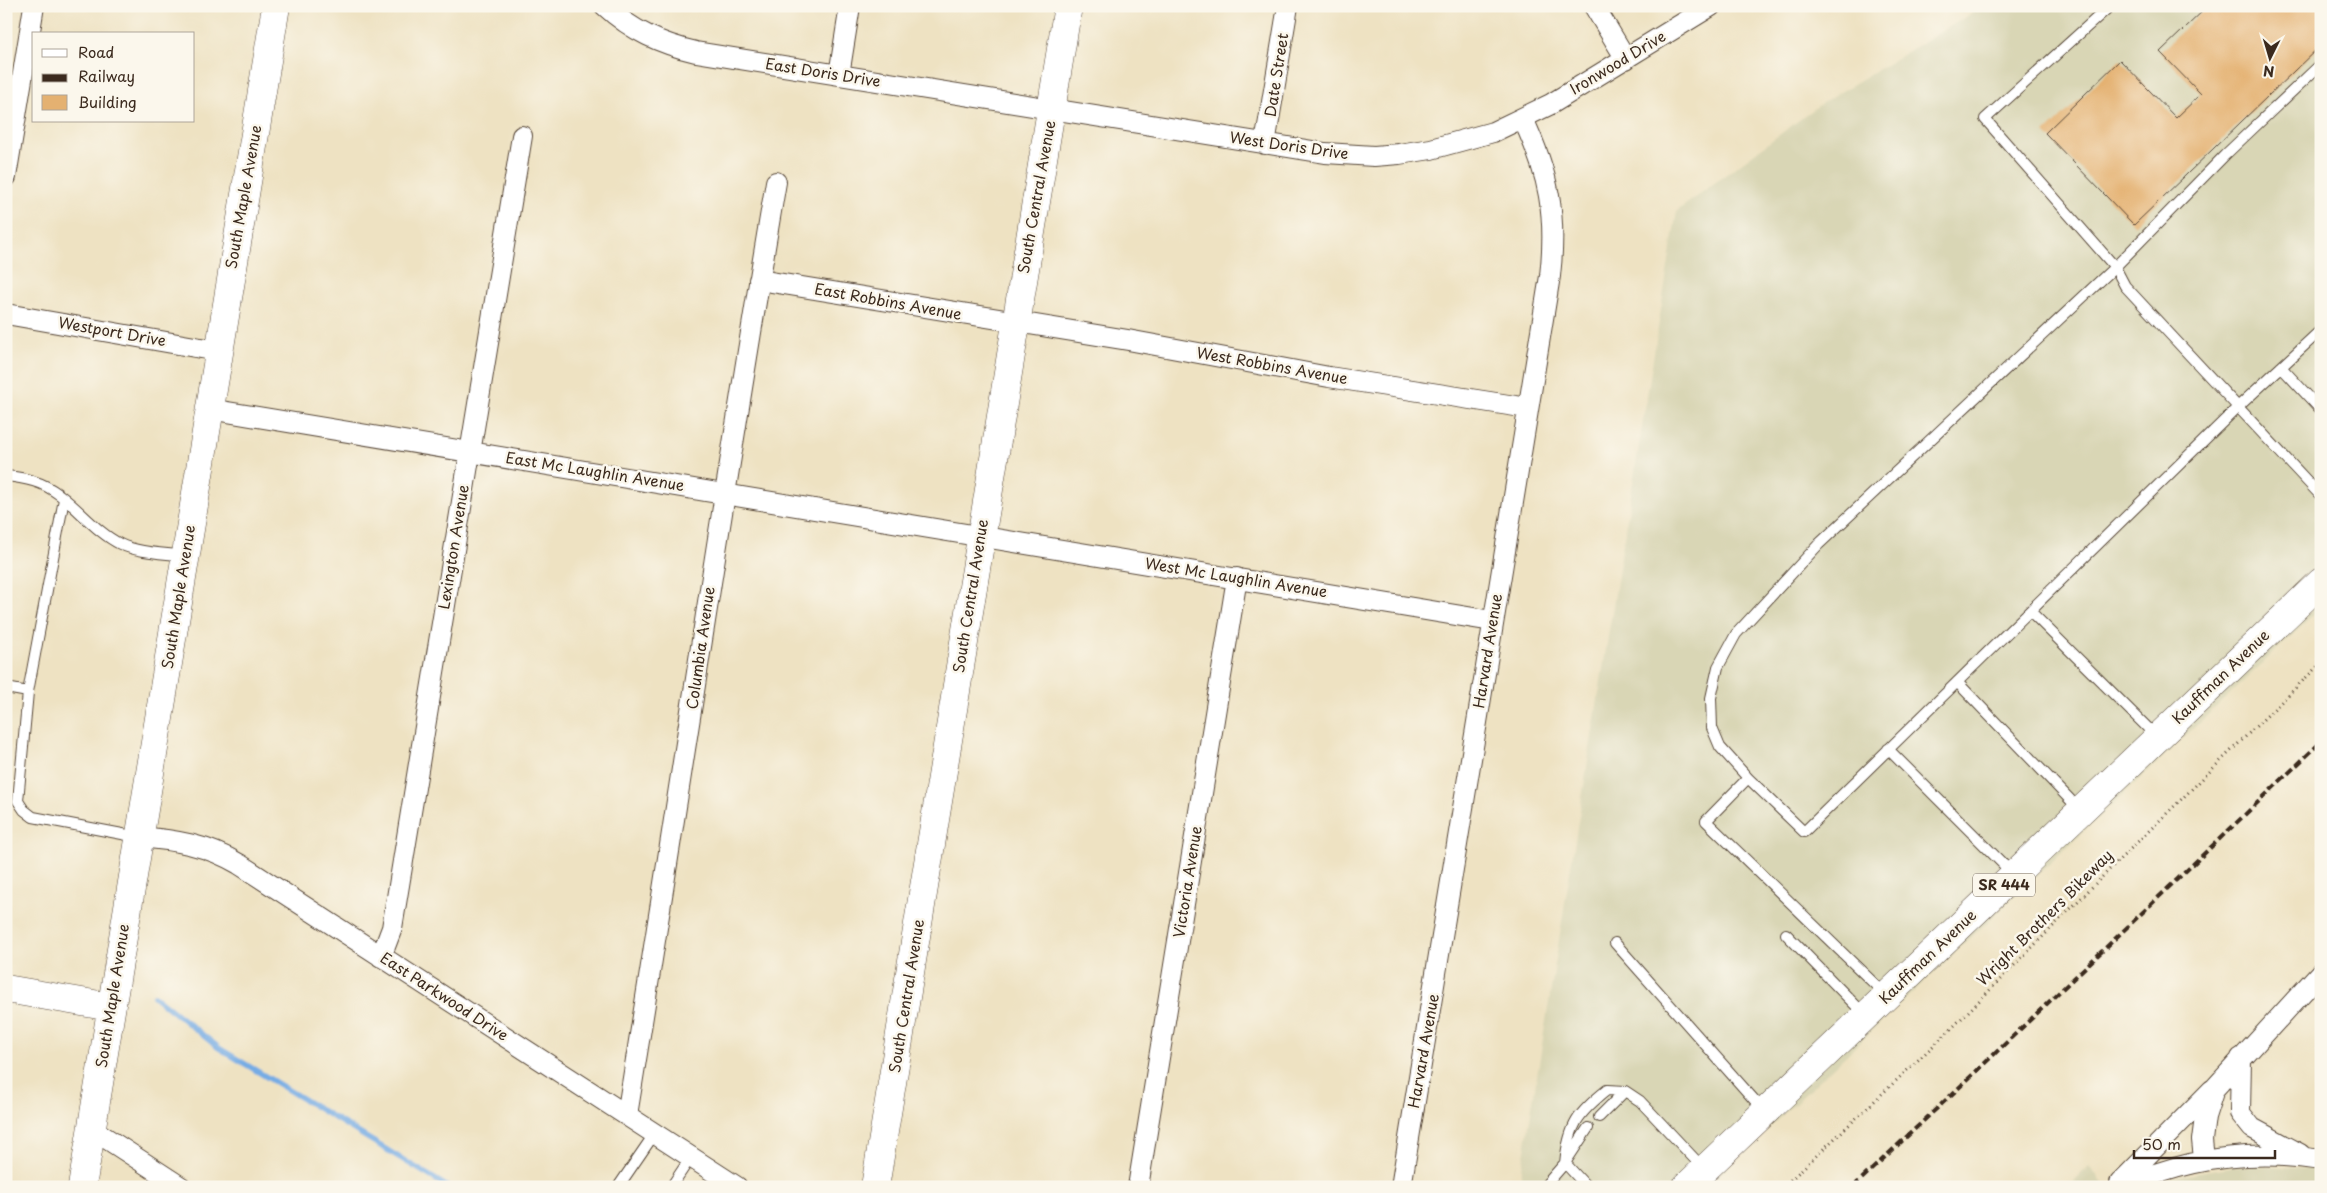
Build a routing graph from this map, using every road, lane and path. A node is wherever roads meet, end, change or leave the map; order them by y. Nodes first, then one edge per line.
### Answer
1 (34, 6) edge
2 (276, 6) edge
3 (605, 6) edge
4 (850, 6) edge
5 (1068, 6) edge
6 (1288, 6) edge
7 (1594, 6) edge
8 (1711, 6) edge
9 (2110, 6) edge
10 (1626, 59) junction
11 (2321, 64) edge
12 (839, 75) junction
13 (1052, 110) junction
14 (1523, 118) junction
15 (522, 136) dead end
16 (1265, 144) junction
17 (6, 176) edge
18 (776, 182) dead end
19 (2115, 267) junction
20 (759, 280) junction
21 (6, 314) edge
22 (1016, 324) junction
23 (2321, 330) edge
24 (218, 350) junction
25 (2281, 367) junction
26 (2239, 406) junction
27 (208, 408) junction
28 (1528, 408) junction
29 (2321, 410) edge
30 (469, 452) junction
31 (6, 476) edge
32 (724, 494) junction
33 (2321, 496) edge
34 (64, 499) junction
35 (981, 536) junction
36 (185, 557) junction
37 (1237, 578) junction
38 (2321, 582) edge
39 (2030, 611) junction
40 (1492, 621) junction
41 (2321, 663) edge
42 (1957, 682) junction
43 (6, 688) edge
44 (28, 692) junction
45 (2158, 738) junction
46 (1888, 749) junction
47 (1748, 778) junction
48 (2081, 811) junction
49 (139, 837) junction
50 (2014, 875) junction
51 (1786, 934) dead end
52 (1615, 943) dead end
53 (381, 957) junction
54 (2321, 972) edge
55 (6, 989) edge
56 (1887, 996) junction
57 (111, 1007) junction
58 (1866, 1016) junction
59 (2241, 1058) junction
60 (2214, 1088) junction
61 (1625, 1091) junction
62 (1766, 1112) junction
63 (627, 1115) junction
64 (1600, 1117) dead end
65 (1588, 1128) dead end
66 (92, 1129) junction
67 (655, 1133) junction
68 (691, 1157) junction
69 (2313, 1158) edge
70 (2204, 1160) junction
71 (1564, 1163) junction
72 (1695, 1178) edge
73 (82, 1187) edge
74 (181, 1187) edge
75 (618, 1187) edge
76 (672, 1187) edge
77 (737, 1187) edge
78 (875, 1187) edge
79 (1138, 1187) edge
80 (1401, 1187) edge
81 (1544, 1187) edge
82 (1586, 1187) edge
83 (1782, 1187) edge
84 (2117, 1187) edge
85 (2122, 1187) edge

1 - 17 street
2 - 24 main road, South Maple Avenue
3 - 12 street, East Doris Drive
4 - 12 street
5 - 13 main road, South Central Avenue
6 - 16 street, Date Street
7 - 10 street
8 - 10 street, Ironwood Drive
9 - 19 lane
10 - 14 street, Ironwood Drive
11 - 19 lane
12 - 13 street, East Doris Drive
13 - 16 street, West Doris Drive
13 - 22 main road, South Central Avenue
14 - 16 street, West Doris Drive
14 - 28 street, Harvard Avenue
15 - 30 street, Lexington Avenue
18 - 20 street, Columbia Avenue
19 - 26 lane
19 - 47 lane
20 - 22 street, East Robbins Avenue
20 - 32 street, Columbia Avenue
21 - 24 street, Westport Drive
22 - 28 street, West Robbins Avenue
22 - 35 main road, South Central Avenue
23 - 25 lane
24 - 27 main road, South Maple Avenue
25 - 26 lane
25 - 29 lane
26 - 33 lane
26 - 39 lane
27 - 30 street, East Mc Laughlin Avenue
27 - 36 main road, South Maple Avenue
28 - 40 street, Harvard Avenue
30 - 32 street, East Mc Laughlin Avenue
30 - 53 street, Lexington Avenue
31 - 34 lane
32 - 35 street, East Mc Laughlin Avenue
32 - 63 street, Columbia Avenue
34 - 36 lane
34 - 44 lane
35 - 37 street, West Mc Laughlin Avenue
35 - 78 main road, South Central Avenue
36 - 49 main road, South Maple Avenue
37 - 40 street, West Mc Laughlin Avenue
37 - 79 street, Victoria Avenue
38 - 45 main road, Kauffman Avenue / SR 444
39 - 42 lane
39 - 45 lane
40 - 80 street, Harvard Avenue
41 - 83 path, Wright Brothers Bikeway
42 - 46 lane
42 - 48 lane
43 - 44 lane
44 - 49 lane
45 - 48 main road, Kauffman Avenue / SR 444
46 - 47 lane
46 - 50 lane
47 - 56 lane
48 - 50 main road, Kauffman Avenue / SR 444
49 - 53 street, East Parkwood Drive
49 - 57 main road, South Maple Avenue
50 - 56 main road, Kauffman Avenue / SR 444
51 - 58 lane
52 - 62 lane
53 - 63 street, East Parkwood Drive
54 - 59 street
55 - 57 main road
56 - 58 main road, Kauffman Avenue / SR 444
57 - 66 main road, South Maple Avenue
58 - 62 main road, Kauffman Avenue / SR 444
59 - 60 street
59 - 69 street
60 - 70 street
60 - 84 street
61 - 64 lane
61 - 71 lane
61 - 72 lane
62 - 72 main road, Kauffman Avenue / SR 444
63 - 67 street, East Parkwood Drive
65 - 71 lane
66 - 73 main road, South Maple Avenue
66 - 74 street
67 - 68 street, East Parkwood Drive
67 - 75 lane
68 - 76 lane
68 - 77 street, East Parkwood Drive
69 - 70 street
70 - 85 street
71 - 81 lane
71 - 82 lane

